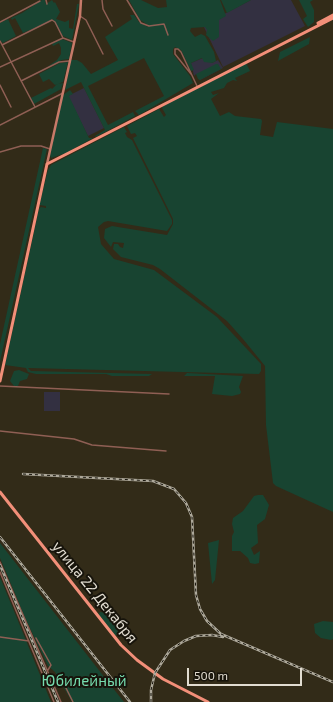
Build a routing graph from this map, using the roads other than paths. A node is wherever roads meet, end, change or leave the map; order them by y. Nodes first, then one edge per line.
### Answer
1 (46, 0) edge
2 (81, 0) edge
3 (102, 0) edge
4 (128, 0) edge
5 (40, 1) dead end
6 (47, 4) dead end
7 (80, 16) junction
8 (333, 16) edge
9 (0, 22) edge
10 (112, 26) dead end
11 (168, 35) dead end
12 (63, 38) junction
13 (0, 41) edge
14 (74, 42) junction
15 (2, 44) junction
16 (103, 54) dead end
17 (70, 61) junction
18 (12, 62) junction
19 (0, 67) edge
20 (191, 74) junction
21 (21, 81) junction
22 (0, 86) edge
23 (197, 86) junction
24 (62, 93) junction
25 (11, 107) dead end
26 (35, 107) junction
27 (0, 125) edge
28 (50, 149) junction
29 (0, 152) edge
30 (47, 164) junction
31 (0, 381) edge
32 (0, 386) edge
33 (169, 394) dead end
34 (0, 431) edge
35 (166, 451) dead end
36 (0, 492) edge
37 (0, 562) edge
38 (0, 572) edge
39 (0, 637) edge
40 (36, 638) dead end
41 (29, 641) junction
42 (48, 670) junction
43 (53, 679) junction
44 (54, 702) edge
45 (61, 702) edge
46 (73, 702) edge
47 (208, 702) edge

1 - 6 street
2 - 7 main road
3 - 10 street
4 - 11 street
5 - 9 street
7 - 14 main road
7 - 16 street
8 - 23 main road
12 - 14 street
12 - 15 street
12 - 18 street
13 - 15 street
14 - 17 main road
15 - 18 street
17 - 21 street
17 - 24 main road
18 - 19 street
18 - 21 street
20 - 20 street
20 - 23 street
21 - 26 street
22 - 25 street
23 - 30 main road
24 - 26 street
24 - 28 main road
26 - 27 street
28 - 29 street
28 - 30 main road
30 - 31 main road
32 - 33 street
34 - 35 street
36 - 47 main road, улица 22 Декабря
37 - 42 street
38 - 41 street
39 - 41 street
40 - 42 street
41 - 44 street
42 - 43 street
43 - 45 street
43 - 46 street

